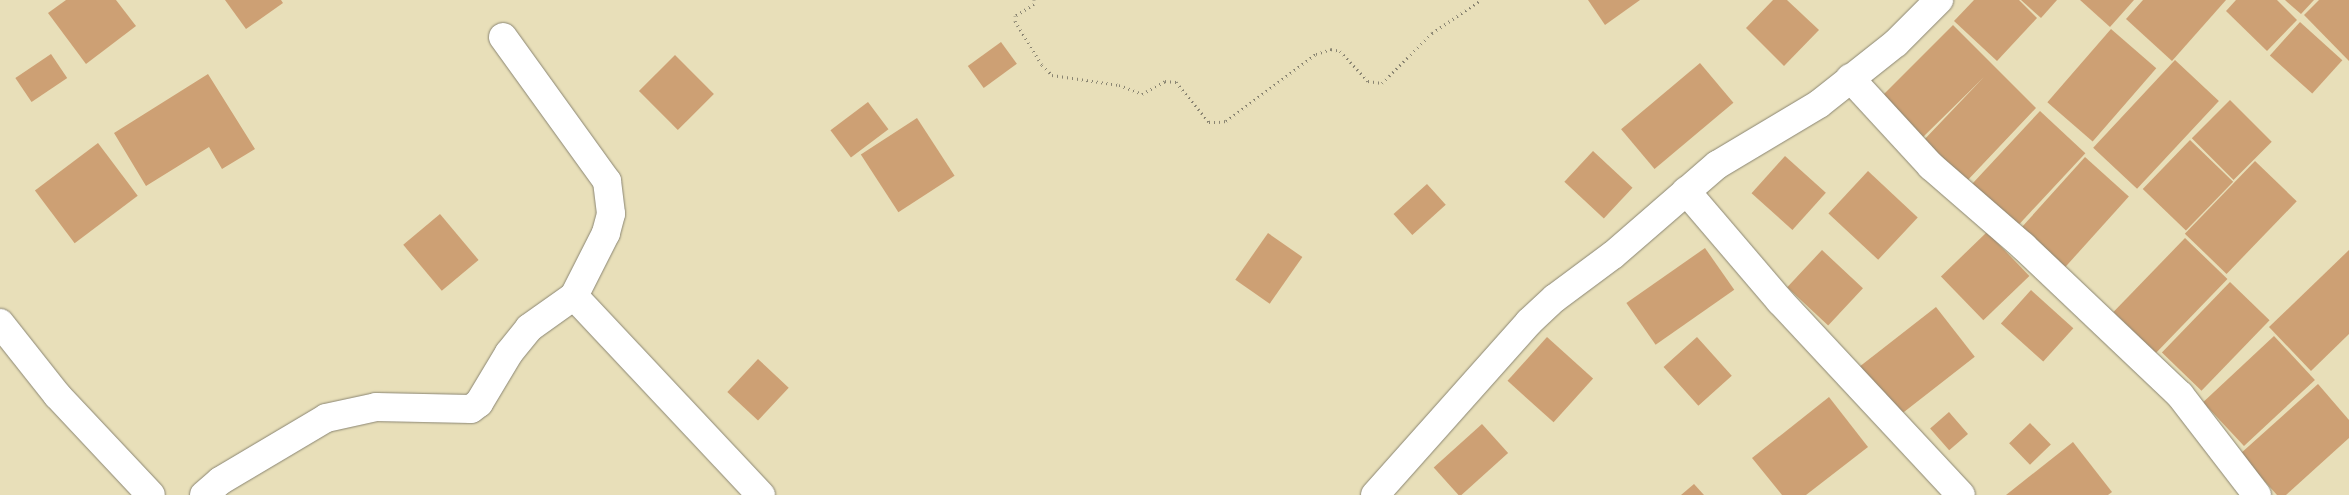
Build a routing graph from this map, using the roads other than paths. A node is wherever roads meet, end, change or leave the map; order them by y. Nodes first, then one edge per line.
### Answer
1 (1939, 0) edge
2 (503, 38) dead end
3 (1850, 78) junction
4 (1686, 191) junction
5 (574, 296) junction
6 (0, 322) edge
7 (152, 495) edge
8 (204, 495) edge
9 (761, 495) edge
10 (1374, 495) edge
11 (1961, 495) edge
12 (2257, 495) edge

1 - 3 street
2 - 5 street
3 - 4 street
3 - 12 street
4 - 10 street
4 - 11 street
5 - 8 street
5 - 9 street
6 - 7 street

